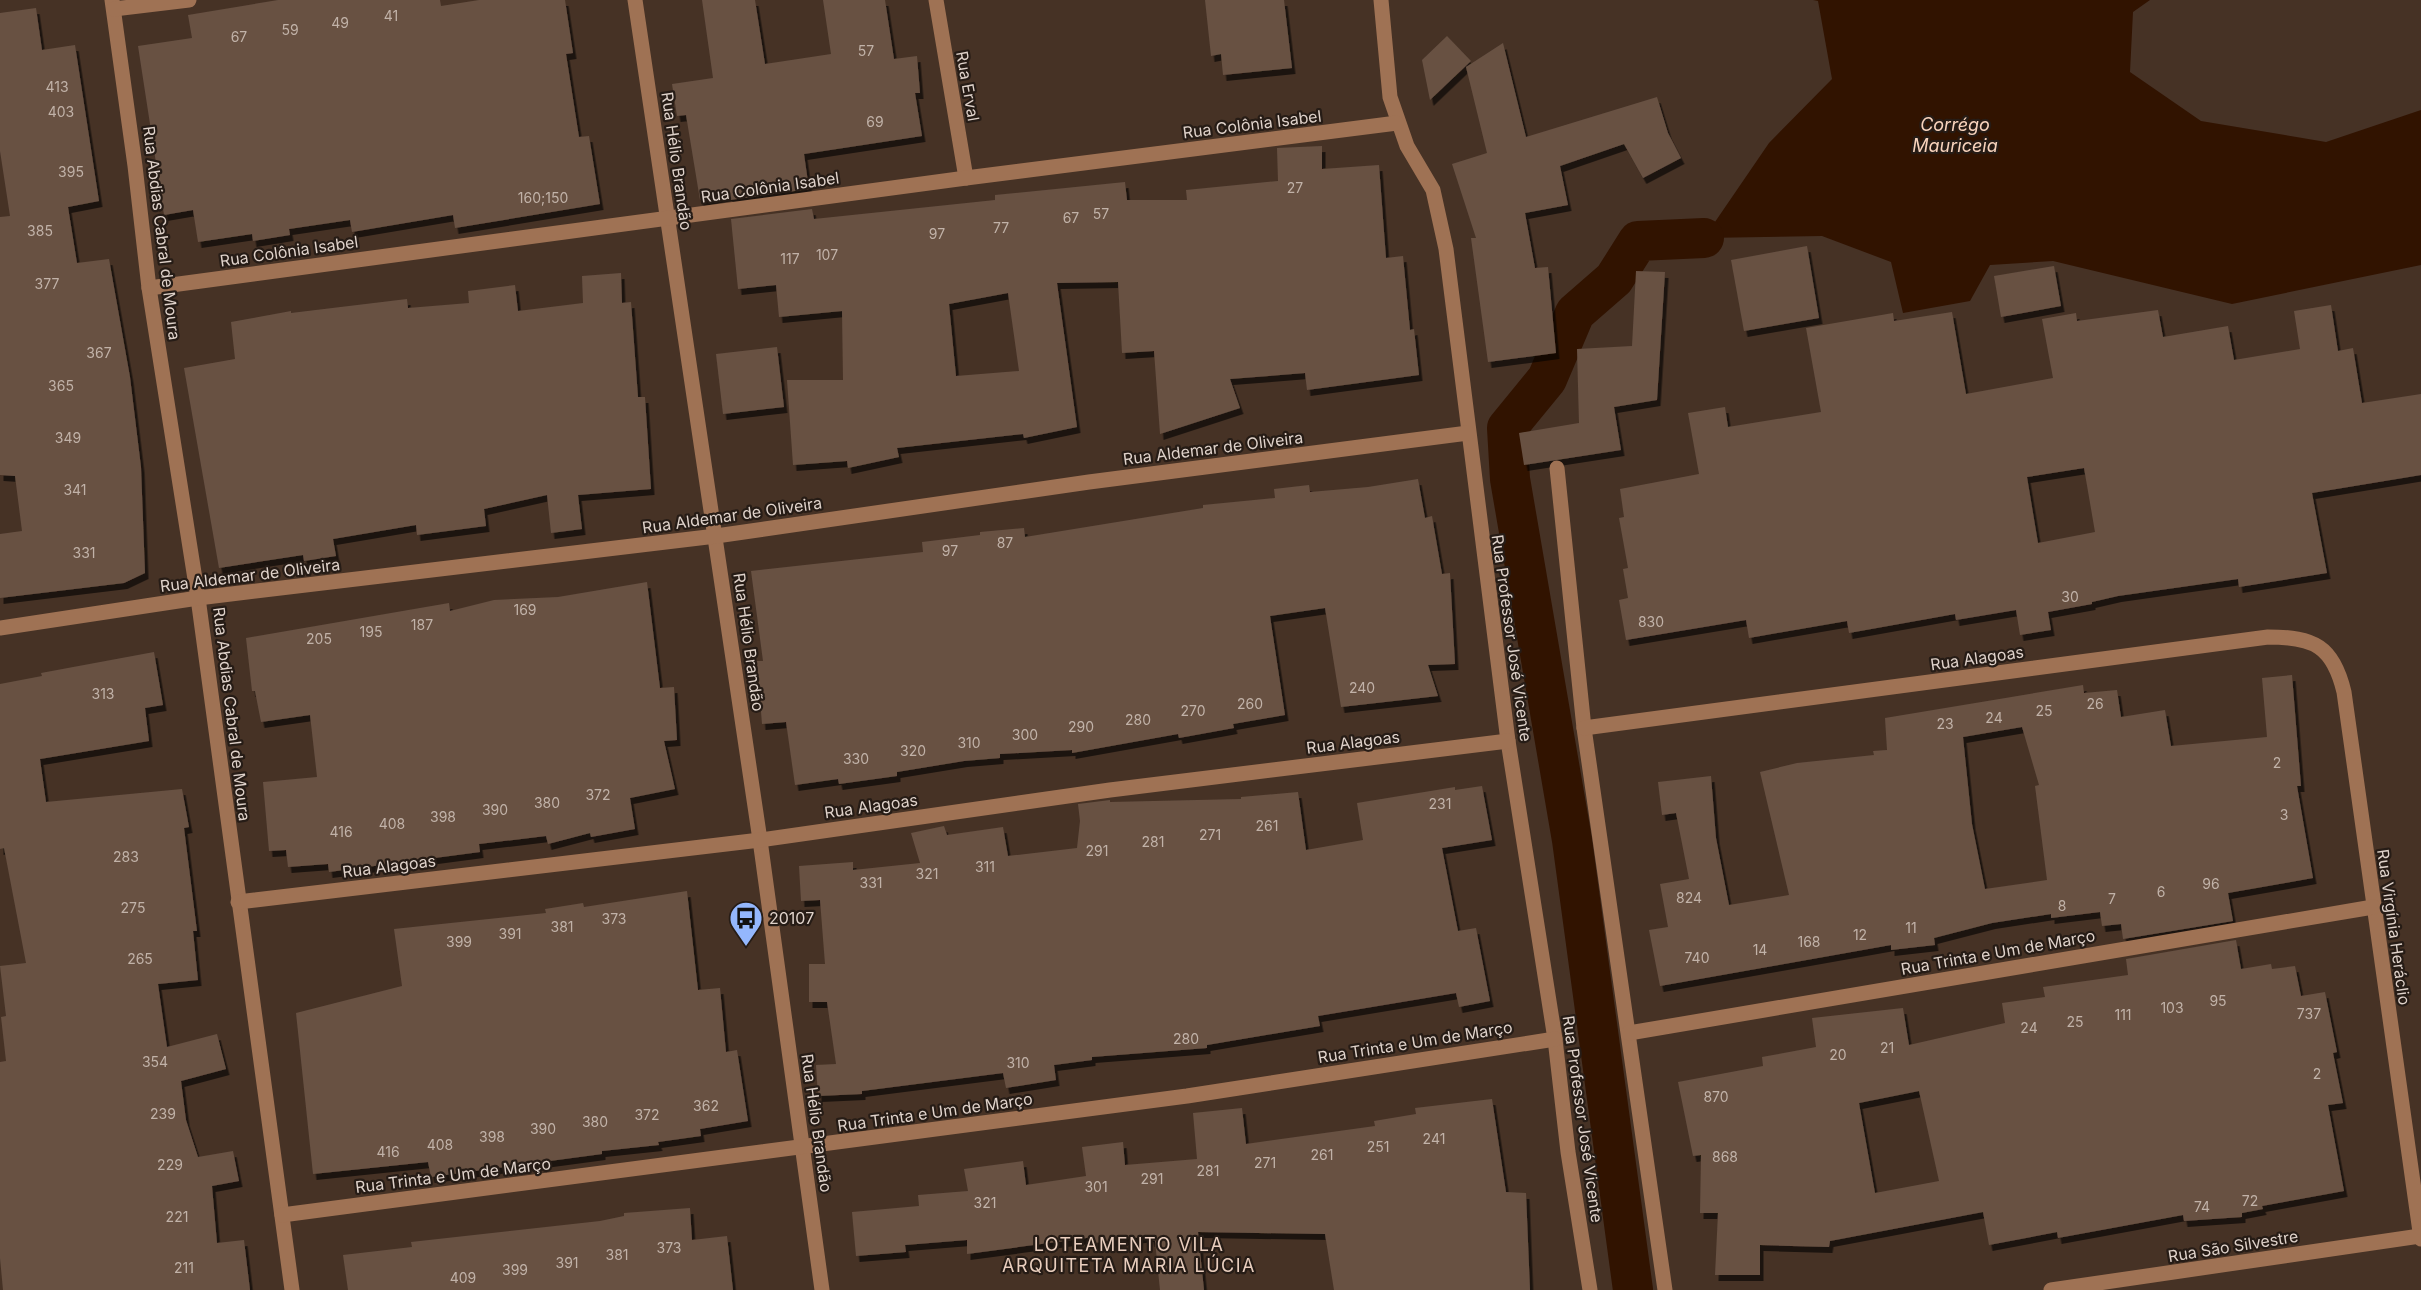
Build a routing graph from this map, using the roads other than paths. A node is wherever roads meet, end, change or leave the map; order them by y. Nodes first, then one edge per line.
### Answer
1 (189, 0) edge
2 (635, 0) edge
3 (936, 0) edge
4 (1381, 0) edge
5 (113, 5) edge
6 (1397, 123) junction
7 (966, 178) junction
8 (668, 219) junction
9 (149, 288) junction
10 (1468, 433) junction
11 (1557, 468) dead end
12 (716, 536) junction
13 (198, 598) junction
14 (0, 628) edge
15 (2344, 692) joint
16 (1584, 728) junction
17 (1508, 741) junction
18 (760, 840) junction
19 (238, 902) junction
20 (2373, 907) junction
21 (1629, 1034) junction
22 (1555, 1039) junction
23 (802, 1148) junction
24 (282, 1215) junction
25 (2421, 1237) edge
26 (292, 1290) edge
27 (822, 1290) edge
28 (1590, 1290) edge
29 (1665, 1290) edge
30 (2051, 1290) edge

1 - 5 street
2 - 8 street, Rua Hélio Brandão
3 - 7 street, Rua Erval
4 - 6 street, Rua Professor José Vicente
5 - 9 street, Rua Abdias Cabral de Moura
6 - 7 street, Rua Colônia Isabel
6 - 10 street, Rua Professor José Vicente
7 - 8 street, Rua Colônia Isabel
8 - 9 street, Rua Colônia Isabel
8 - 12 street, Rua Hélio Brandão
9 - 13 street, Rua Abdias Cabral de Moura
10 - 12 street, Rua Aldemar de Oliveira
10 - 17 street, Rua Professor José Vicente
11 - 16 street
12 - 13 street, Rua Aldemar de Oliveira
12 - 18 street, Rua Hélio Brandão
13 - 14 street, Rua Aldemar de Oliveira
13 - 19 street, Rua Abdias Cabral de Moura
15 - 16 street, Rua Alagoas
15 - 20 street, Rua Virgínia Heráclio
16 - 21 street
17 - 18 street, Rua Alagoas
17 - 22 street, Rua Professor José Vicente
18 - 19 street, Rua Alagoas
18 - 23 street, Rua Hélio Brandão
19 - 24 street, Rua Abdias Cabral de Moura
20 - 21 street, Rua Trinta e Um de Março
20 - 25 street, Rua Virgínia Heráclio
21 - 29 street
22 - 23 street, Rua Trinta e Um de Março
22 - 28 street, Rua Professor José Vicente
23 - 24 street, Rua Trinta e Um de Março
23 - 27 street, Rua Hélio Brandão
24 - 26 street, Rua Abdias Cabral de Moura
25 - 30 street, Rua São Silvestre

